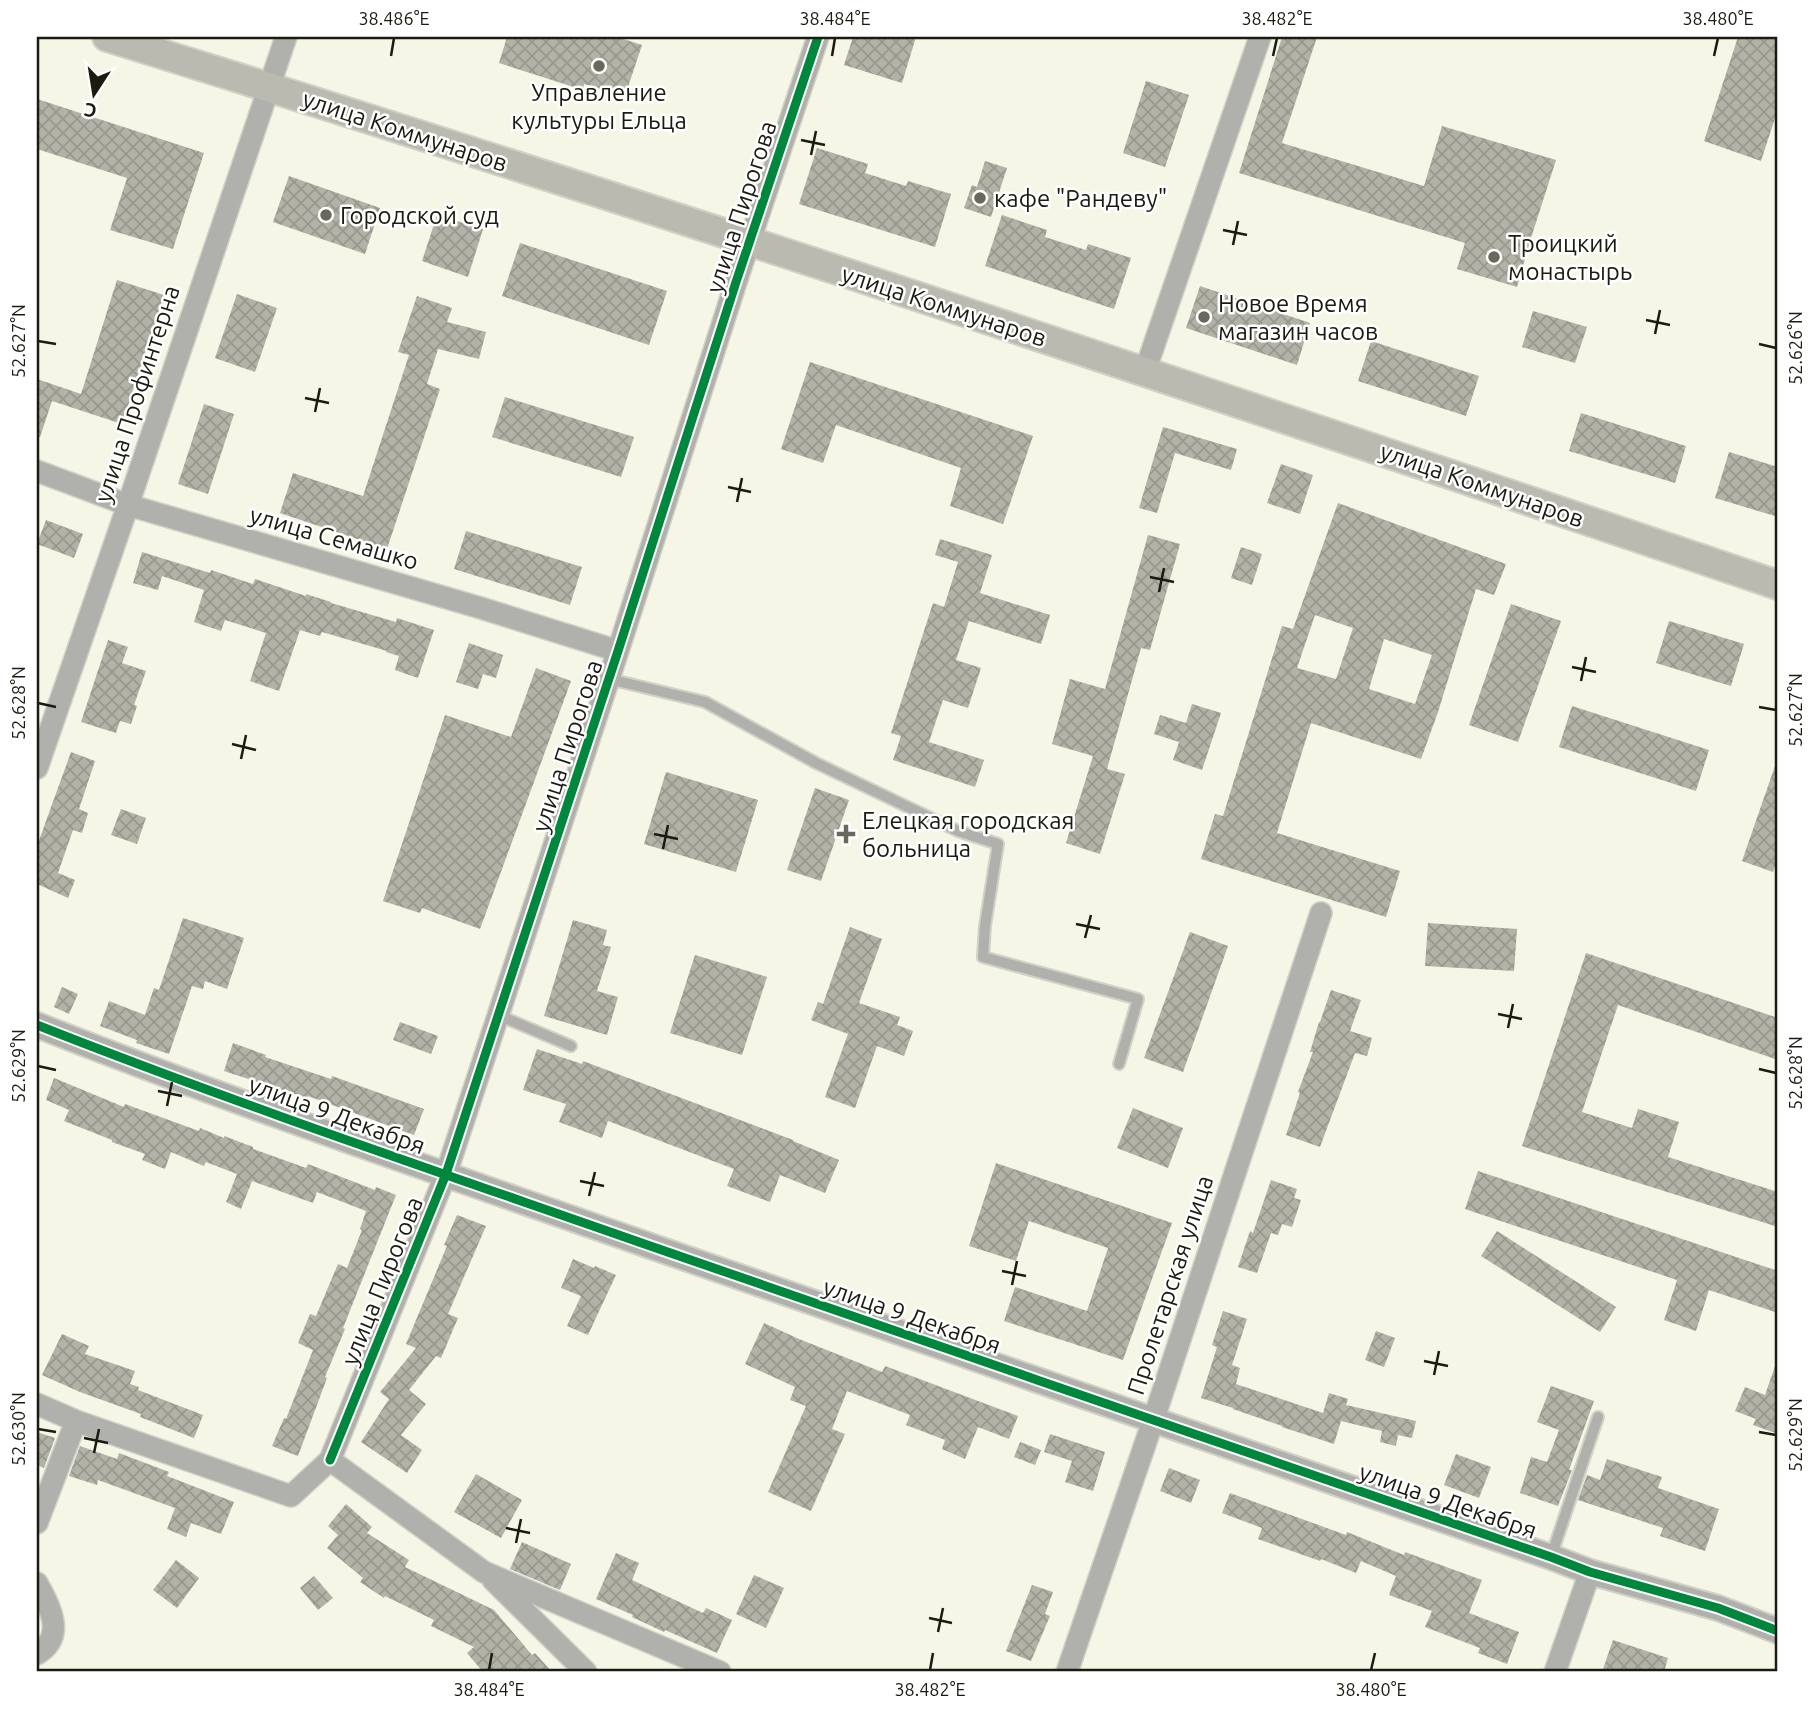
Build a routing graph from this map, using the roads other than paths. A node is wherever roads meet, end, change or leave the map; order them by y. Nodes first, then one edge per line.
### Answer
1 (107, 37) edge
2 (286, 37) edge
3 (818, 37) edge
4 (1260, 37) edge
5 (268, 86) junction
6 (749, 242) junction
7 (1145, 371) junction
8 (37, 471) edge
9 (128, 505) junction
10 (1778, 585) edge
11 (618, 652) junction
12 (609, 679) junction
13 (37, 768) edge
14 (1321, 913) dead end
15 (498, 1015) junction
16 (37, 1025) edge
17 (571, 1046) dead end
18 (1119, 1064) dead end
19 (446, 1174) junction
20 (37, 1404) edge
21 (1598, 1417) dead end
22 (76, 1421) junction
23 (1153, 1421) junction
24 (330, 1460) junction
25 (37, 1523) edge
26 (1551, 1557) junction
27 (484, 1572) junction
28 (1590, 1572) junction
29 (37, 1583) edge
30 (1778, 1631) edge
31 (37, 1654) edge
32 (586, 1672) edge
33 (720, 1672) edge
34 (1067, 1672) edge
35 (1555, 1672) edge

1 - 5 main road, улица Коммунаров
2 - 5 street, улица Профинтерна
3 - 6 street, улица Пирогова
4 - 7 street
5 - 6 main road, улица Коммунаров
5 - 9 street, улица Профинтерна
6 - 7 main road, улица Коммунаров
6 - 11 street, улица Пирогова
7 - 10 main road, улица Коммунаров
8 - 9 street, улица Семашко
9 - 11 street, улица Семашко
9 - 13 street, улица Профинтерна
11 - 12 street, улица Пирогова
12 - 15 street, улица Пирогова
12 - 18 lane
14 - 23 street, Пролетарская улица
15 - 17 lane
15 - 19 street, улица Пирогова
16 - 19 street, улица 9 Декабря
19 - 23 street, улица 9 Декабря
19 - 24 street, улица Пирогова
20 - 22 street
21 - 26 lane
22 - 24 street
22 - 25 street
23 - 26 street, улица 9 Декабря
23 - 34 street, Пролетарская улица
24 - 27 street
26 - 28 street, улица 9 Декабря
27 - 32 street
27 - 33 street
28 - 30 street, улица 9 Декабря
28 - 35 street
29 - 31 street

